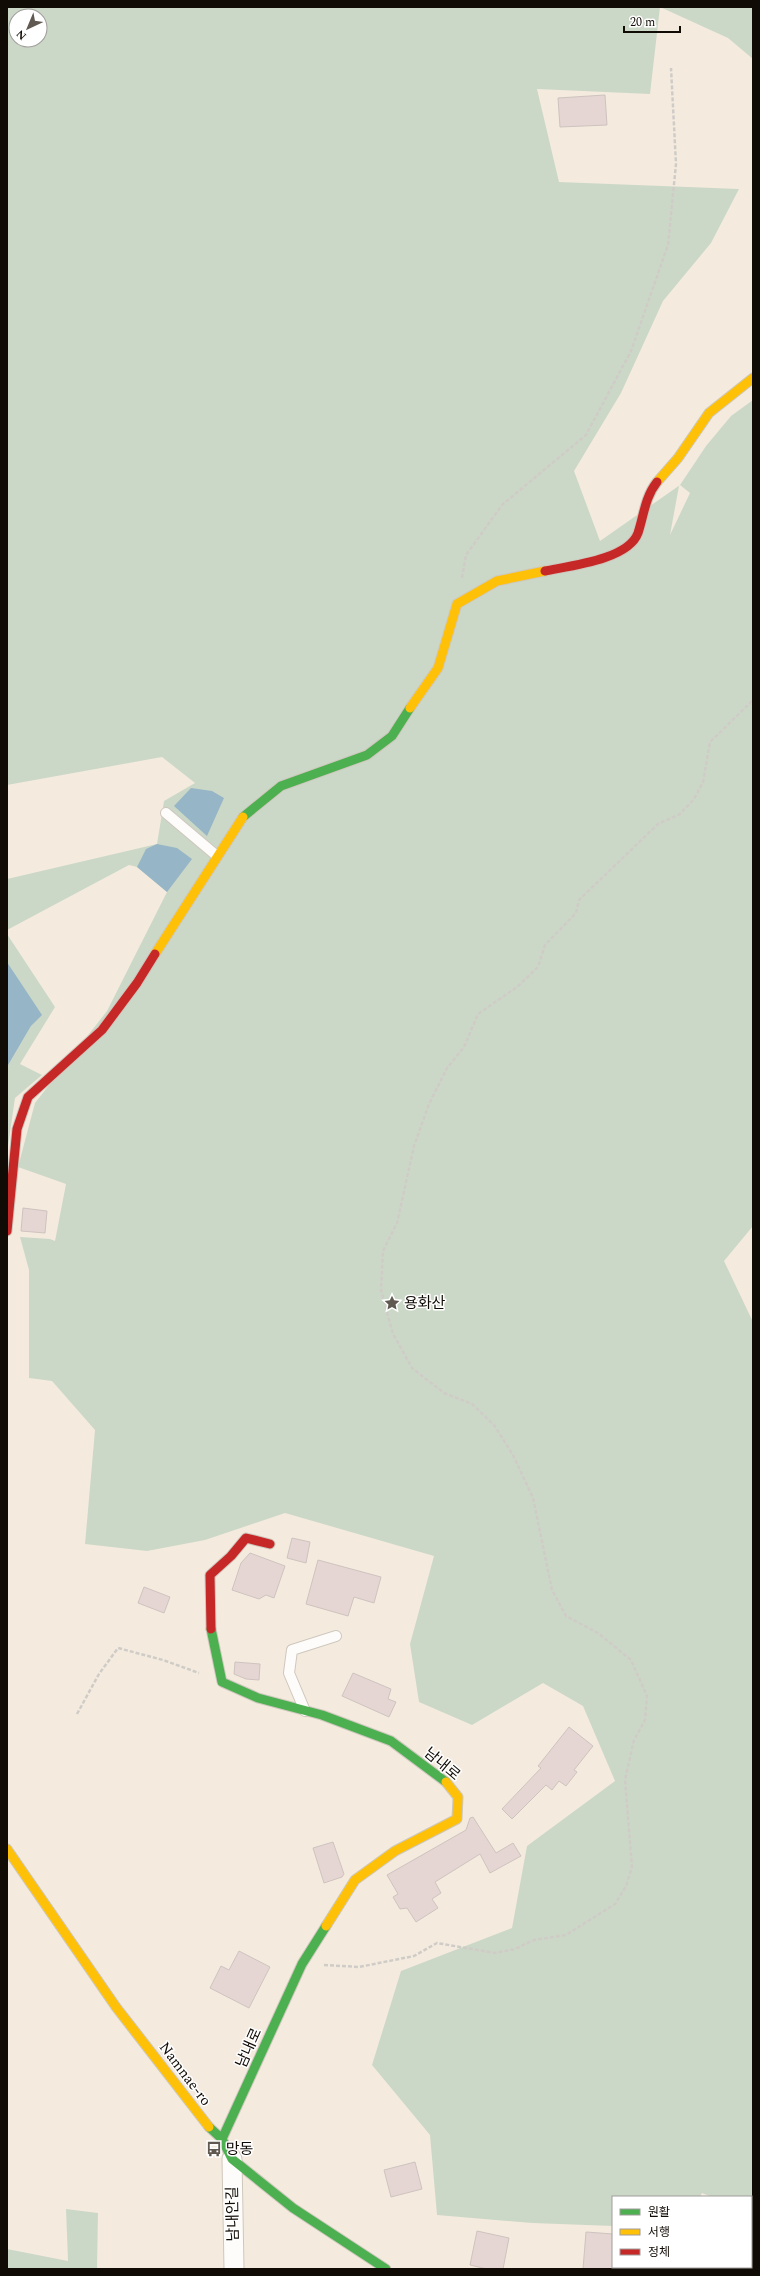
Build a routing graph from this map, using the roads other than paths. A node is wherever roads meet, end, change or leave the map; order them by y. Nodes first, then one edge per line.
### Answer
1 (753, 378) edge
2 (166, 813) dead end
3 (216, 856) junction
4 (7, 1231) edge
5 (270, 1544) dead end
6 (336, 1636) dead end
7 (305, 1711) junction
8 (7, 1850) edge
9 (222, 2139) junction
10 (232, 2159) junction
11 (234, 2269) edge
12 (386, 2269) edge

1 - 3 street
2 - 3 lane
3 - 4 street
5 - 7 street, 남내로
6 - 7 lane
7 - 9 street, 남내로
8 - 9 street, Namnae-ro
9 - 10 street, Namnae-ro
10 - 11 street, 남내안길
10 - 12 street, Namnae-ro

